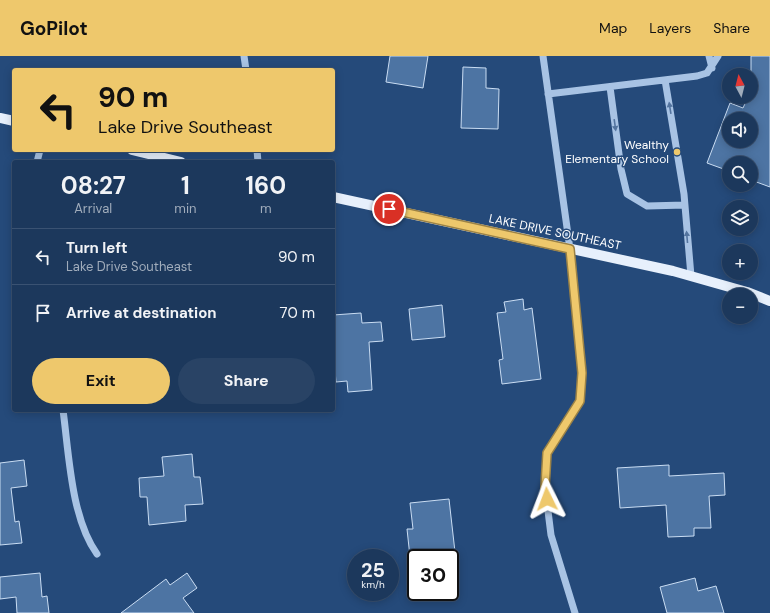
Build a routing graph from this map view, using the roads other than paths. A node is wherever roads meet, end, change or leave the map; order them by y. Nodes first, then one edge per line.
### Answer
1 (244, 56) edge
2 (543, 56) edge
3 (709, 56) edge
4 (718, 56) edge
5 (246, 68) edge
6 (712, 68) junction
7 (665, 80) junction
8 (610, 87) junction
9 (548, 94) junction
10 (0, 118) edge
11 (12, 121) edge
12 (140, 152) edge
13 (173, 160) edge
14 (335, 197) edge
15 (685, 205) junction
16 (570, 249) junction
17 (691, 276) junction
18 (770, 301) edge
19 (63, 412) edge
20 (97, 554) dead end
21 (575, 613) edge

1 - 5 street
2 - 9 street
3 - 6 street
4 - 6 street
6 - 7 street
7 - 8 street
15 -> 7 street
8 - 9 street
8 -> 15 street
9 - 16 street
10 - 11 main road
12 - 13 main road
14 - 16 main road, LAKE DRIVE SOUTHEAST
17 -> 15 street
16 - 17 main road, LAKE DRIVE SOUTHEAST
16 - 21 street
17 - 18 main road, LAKE DRIVE SOUTHEAST
19 - 20 street

